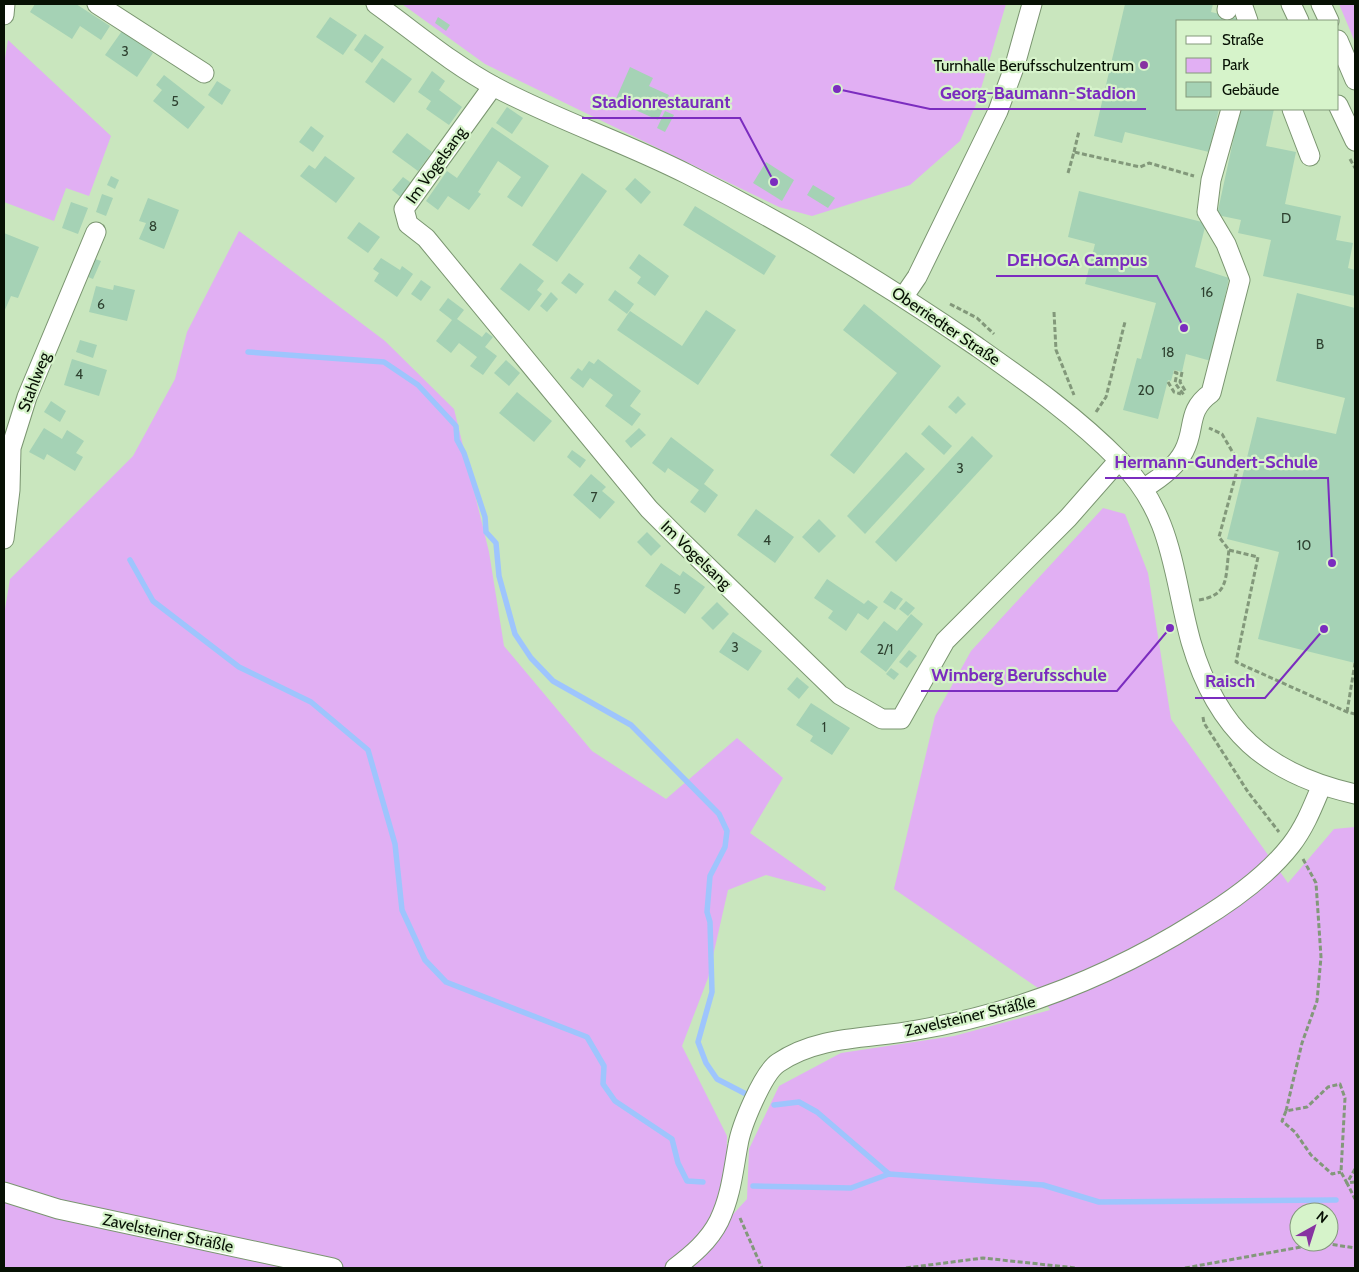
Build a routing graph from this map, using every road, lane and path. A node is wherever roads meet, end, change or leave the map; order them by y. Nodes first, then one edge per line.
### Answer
1 (6, 4) edge
2 (97, 4) edge
3 (376, 4) edge
4 (1032, 4) edge
5 (1291, 4) edge
6 (1321, 4) edge
7 (1232, 6) edge
8 (4, 15) edge
9 (1247, 20) edge
10 (1299, 20) edge
11 (1329, 20) edge
12 (1339, 42) edge
13 (204, 73) dead end
14 (1355, 80) edge
15 (493, 86) junction
16 (1339, 107) edge
17 (1231, 110) edge
18 (1292, 110) edge
19 (1080, 131) dead end
20 (1355, 141) edge
21 (1074, 152) junction
22 (1310, 156) dead end
23 (1068, 173) dead end
24 (1195, 176) dead end
25 (96, 232) dead end
26 (904, 296) junction
27 (1054, 312) dead end
28 (1125, 322) dead end
29 (1174, 372) dead end
30 (1182, 372) dead end
31 (1168, 382) dead end
32 (1182, 394) junction
33 (1074, 395) dead end
34 (1096, 412) dead end
35 (1222, 434) dead end
36 (1119, 460) junction
37 (1144, 488) junction
38 (4, 539) edge
39 (1229, 550) junction
40 (1207, 598) dead end
41 (1354, 663) edge
42 (1347, 712) junction
43 (1355, 714) edge
44 (1322, 786) junction
45 (1355, 794) edge
46 (1291, 845) junction
47 (1286, 1111) junction
48 (1355, 1169) edge
49 (1341, 1172) junction
50 (1355, 1182) edge
51 (1347, 1183) junction
52 (4, 1192) edge
53 (730, 1194) junction
54 (1355, 1199) edge
55 (1355, 1248) edge
56 (333, 1268) edge
57 (675, 1268) edge
58 (762, 1268) edge
59 (906, 1268) edge
60 (1076, 1268) edge
61 (1185, 1268) edge

1 - 8 street
2 - 13 street
3 - 15 street, Oberriedter Straße
4 - 26 street
5 - 10 street
6 - 11 street
7 - 9 street
12 - 14 street
15 - 26 street, Oberriedter Straße
15 - 36 street, Im Vogelsang
16 - 20 street
17 - 37 street
18 - 22 street
19 - 21 path
21 - 23 path
21 - 24 path
25 - 38 street, Stahlweg
26 - 36 street, Oberriedter Straße
27 - 33 path
28 - 34 path
29 - 32 path
30 - 32 path
31 - 32 path
35 - 39 path
36 - 37 street, Oberriedter Straße
37 - 44 street, Oberriedter Straße
39 - 40 path
39 - 42 path
41 - 42 path
42 - 43 path
44 - 45 street, Oberriedter Straße
44 - 46 street, Zavelsteiner Sträßle
46 - 47 path
46 - 53 street, Zavelsteiner Sträßle
47 - 49 path
47 - 49 path
48 - 51 path
49 - 51 path
50 - 51 path
51 - 54 path
52 - 56 street, Zavelsteiner Sträßle
53 - 57 street, Zavelsteiner Sträßle
53 - 58 path
55 - 61 path
59 - 60 path

